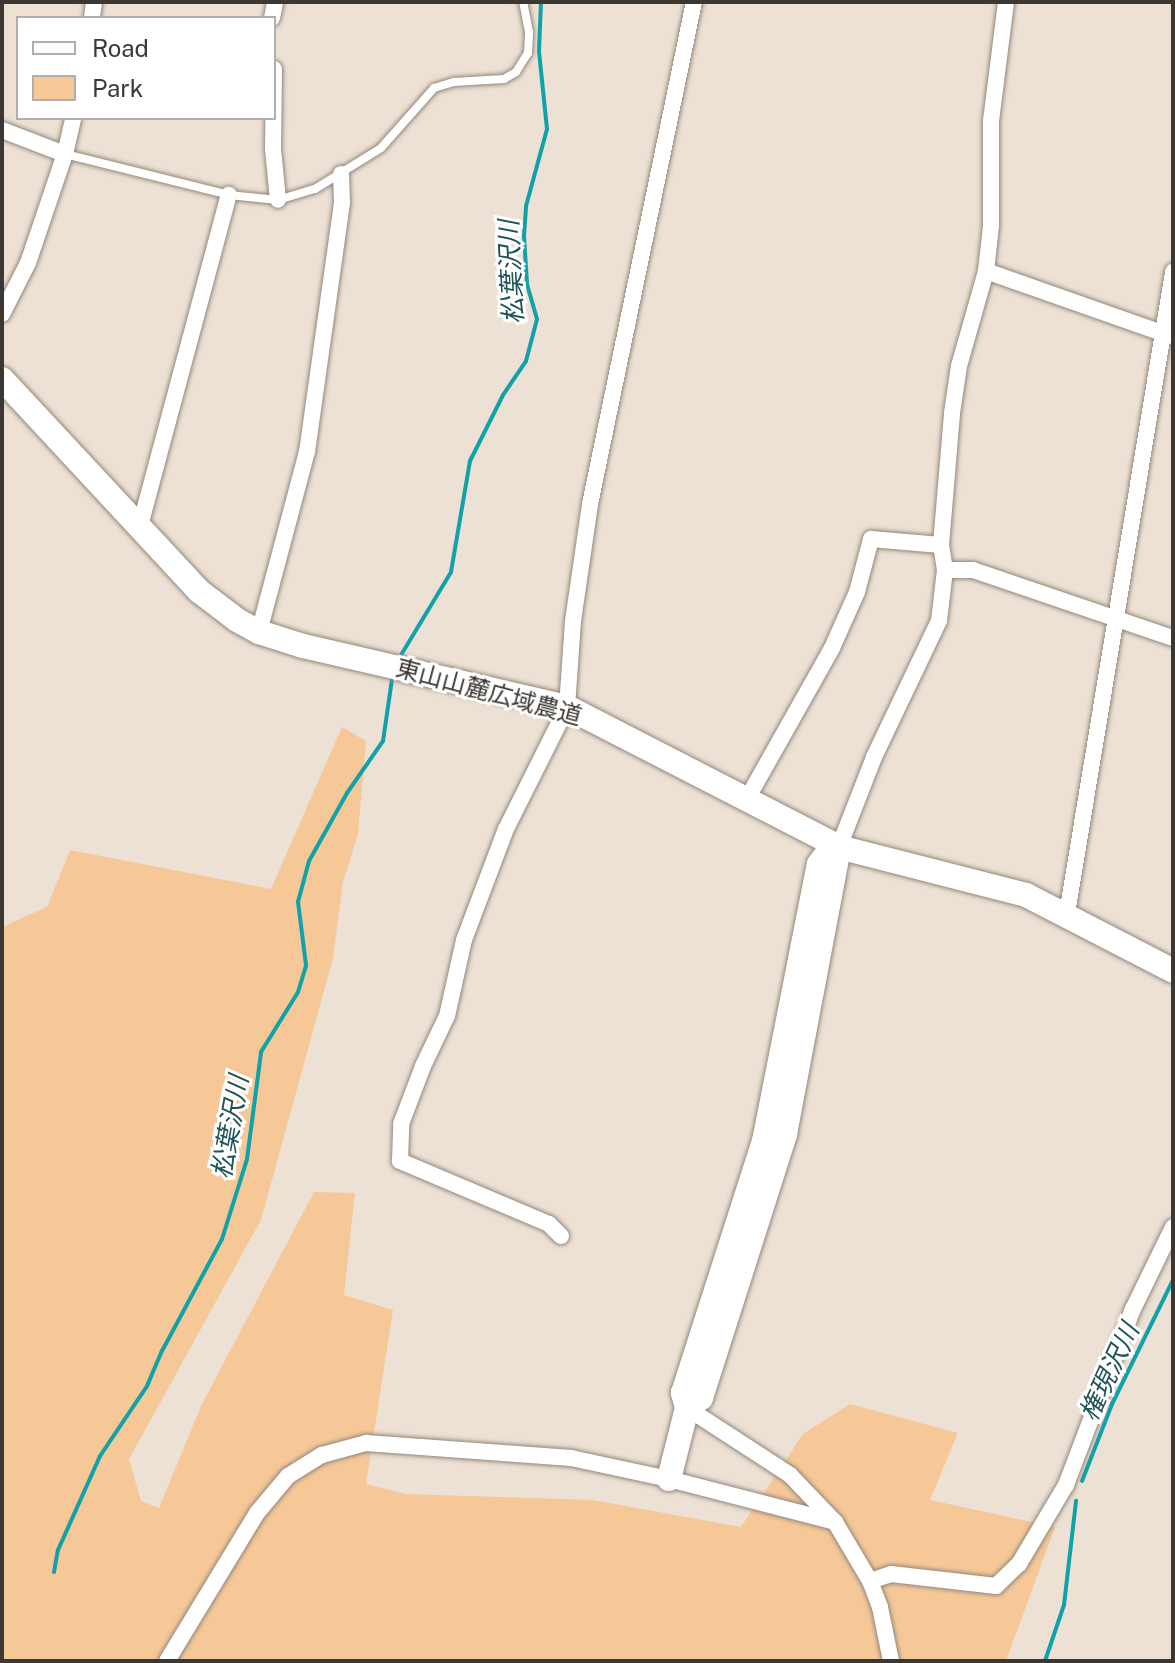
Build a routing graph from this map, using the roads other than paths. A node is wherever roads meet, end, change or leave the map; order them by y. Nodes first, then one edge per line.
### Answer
1 (523, 2) edge
2 (694, 2) edge
3 (1006, 2) edge
4 (73, 120) edge
5 (273, 120) edge
6 (2, 130) edge
7 (65, 154) junction
8 (341, 174) junction
9 (229, 195) junction
10 (278, 200) junction
11 (986, 271) junction
12 (1173, 272) edge
13 (2, 314) edge
14 (1168, 334) edge
15 (2, 379) edge
16 (140, 526) junction
17 (941, 545) junction
18 (945, 570) junction
19 (1114, 619) junction
20 (259, 632) junction
21 (1173, 638) edge
22 (567, 707) junction
23 (747, 799) junction
24 (837, 846) junction
25 (1067, 914) junction
26 (1173, 971) edge
27 (1173, 1227) edge
28 (561, 1236) dead end
29 (687, 1408) junction
30 (669, 1479) junction
31 (835, 1522) junction
32 (870, 1581) junction
33 (167, 1661) edge
34 (891, 1661) edge

1 - 8 lane
2 - 22 street
3 - 11 street
4 - 7 street
5 - 10 street
6 - 7 street
7 - 9 lane
7 - 13 street
8 - 10 lane
8 - 20 street
9 - 10 lane
9 - 16 street
11 - 14 street
11 - 17 street
12 - 14 street
14 - 19 street
15 - 16 street, 東山山麓広域農道
16 - 20 street, 東山山麓広域農道
17 - 18 street
17 - 23 street
18 - 19 street
18 - 24 street
19 - 21 street
19 - 25 street
20 - 22 street, 東山山麓広域農道
22 - 23 street, 東山山麓広域農道
22 - 28 street
23 - 24 street, 東山山麓広域農道
24 - 25 street, 東山山麓広域農道
24 - 29 street
25 - 26 street, 東山山麓広域農道
27 - 32 street
29 - 30 street
29 - 31 street
30 - 31 street
30 - 33 street
31 - 32 street
32 - 34 street

